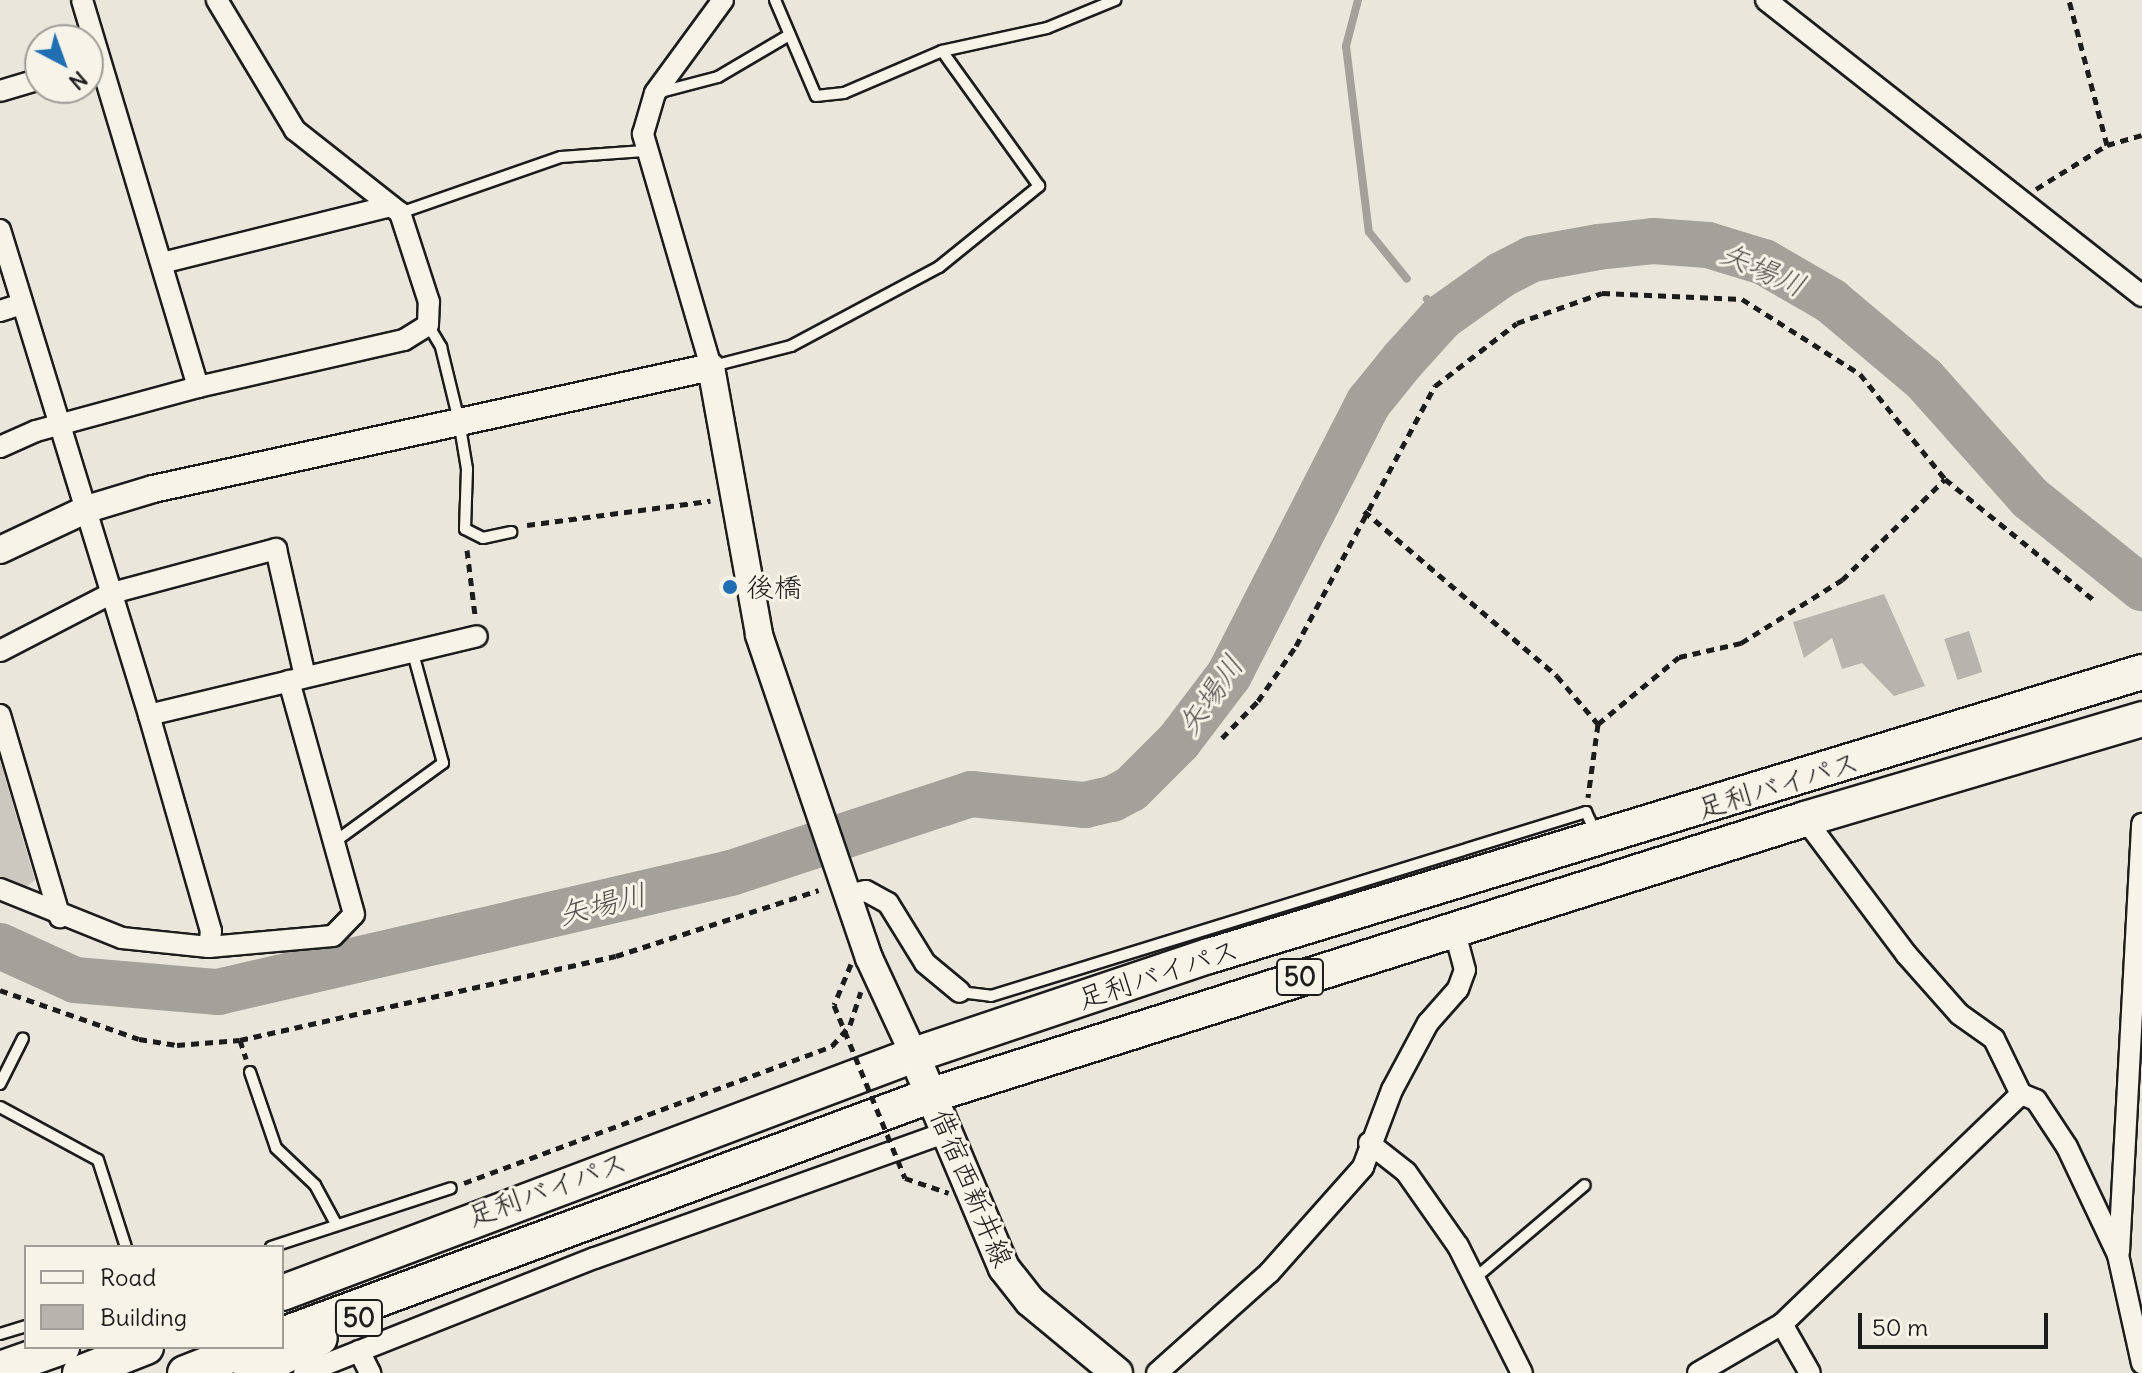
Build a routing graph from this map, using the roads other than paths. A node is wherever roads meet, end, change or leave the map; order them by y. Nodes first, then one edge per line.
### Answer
1 (82, 0) edge
2 (217, 0) edge
3 (723, 0) edge
4 (775, 0) edge
5 (1115, 0) edge
6 (1766, 0) edge
7 (87, 24) edge
8 (786, 37) junction
9 (942, 51) junction
10 (24, 84) edge
11 (0, 91) edge
12 (104, 92) edge
13 (655, 93) junction
14 (644, 151) junction
15 (395, 209) junction
16 (0, 230) edge
17 (162, 263) junction
18 (2142, 296) edge
19 (21, 304) junction
20 (0, 311) edge
21 (428, 325) junction
22 (711, 367) junction
23 (198, 387) junction
24 (459, 421) junction
25 (62, 423) junction
26 (0, 447) edge
27 (87, 509) junction
28 (511, 532) road end
29 (0, 550) edge
30 (112, 593) junction
31 (477, 636) road end
32 (0, 651) edge
33 (413, 653) junction
34 (2142, 672) edge
35 (297, 679) junction
36 (0, 715) edge
37 (149, 715) junction
38 (2142, 719) edge
39 (1805, 819) junction
40 (2142, 824) edge
41 (1592, 825) junction
42 (333, 843) junction
43 (843, 881) junction
44 (0, 889) edge
45 (60, 917) junction
46 (1454, 929) junction
47 (209, 947) junction
48 (960, 992) joint
49 (23, 1038) dead end
50 (2135, 1044) edge
51 (914, 1055) junction
52 (250, 1072) dead end
53 (0, 1084) edge
54 (2021, 1094) junction
55 (932, 1095) junction
56 (0, 1107) edge
57 (947, 1132) junction
58 (1369, 1143) junction
59 (1585, 1185) dead end
60 (451, 1188) road end
61 (479, 1214) junction
62 (336, 1224) junction
63 (125, 1245) edge
64 (277, 1245) edge
65 (2118, 1255) junction
66 (467, 1264) junction
67 (284, 1273) edge
68 (1474, 1279) junction
69 (284, 1292) edge
70 (1782, 1324) junction
71 (24, 1327) edge
72 (0, 1334) edge
73 (284, 1334) edge
74 (56, 1349) edge
75 (141, 1349) edge
76 (247, 1349) edge
77 (359, 1351) junction
78 (2142, 1363) edge
79 (200, 1367) edge
80 (0, 1369) edge
81 (80, 1373) edge
82 (251, 1373) edge
83 (304, 1373) edge
84 (370, 1373) edge
85 (1117, 1373) edge
86 (1157, 1373) edge
87 (1522, 1373) edge
88 (1698, 1373) edge
89 (1810, 1373) edge

1 - 7 street
2 - 15 street
3 - 13 street
4 - 8 lane
5 - 9 lane
6 - 18 street
8 - 9 lane
8 - 13 lane
9 - 22 lane
10 - 11 street
12 - 17 street
13 - 14 street
14 - 15 lane
14 - 22 street
15 - 17 street
15 - 21 street
16 - 19 street
17 - 23 street
19 - 20 street
19 - 25 street
21 - 23 street
21 - 24 lane
22 - 24 street
22 - 43 street
23 - 25 street
24 - 27 street
24 - 28 lane
25 - 26 street
25 - 27 street
27 - 29 street
27 - 30 street
30 - 32 street
30 - 35 street
30 - 37 street
31 - 33 street
33 - 35 street
33 - 42 lane
34 - 41 highway, 足利バイパス / 50
35 - 37 street
35 - 42 street
36 - 45 street
37 - 47 street
38 - 39 highway, 足利バイパス / 50
39 - 46 highway, 足利バイパス / 50
39 - 54 street
40 - 50 street
41 - 48 lane
41 - 51 highway, 足利バイパス / 50
42 - 47 street
43 - 48 street
43 - 51 street
44 - 45 street
45 - 47 street
46 - 55 highway, 足利バイパス / 50
46 - 58 street
49 - 53 lane
50 - 65 street
51 - 55 main road, 借宿西新井線
51 - 61 highway, 足利バイパス / 50
52 - 62 lane
54 - 65 street
54 - 70 street
55 - 57 main road, 借宿西新井線
55 - 66 highway, 足利バイパス / 50
56 - 63 lane
57 - 77 street
57 - 85 main road, 借宿西新井線
58 - 68 street
58 - 86 street
59 - 68 lane
60 - 62 lane
61 - 67 highway, 50
61 - 69 highway, 足利バイパス / 50
62 - 64 lane
65 - 78 street
66 - 73 highway, 足利バイパス / 50
66 - 82 highway, 50
68 - 87 street
70 - 88 street
70 - 89 street
71 - 72 lane
74 - 80 highway
75 - 81 highway
76 - 79 highway
77 - 83 street
77 - 84 street

